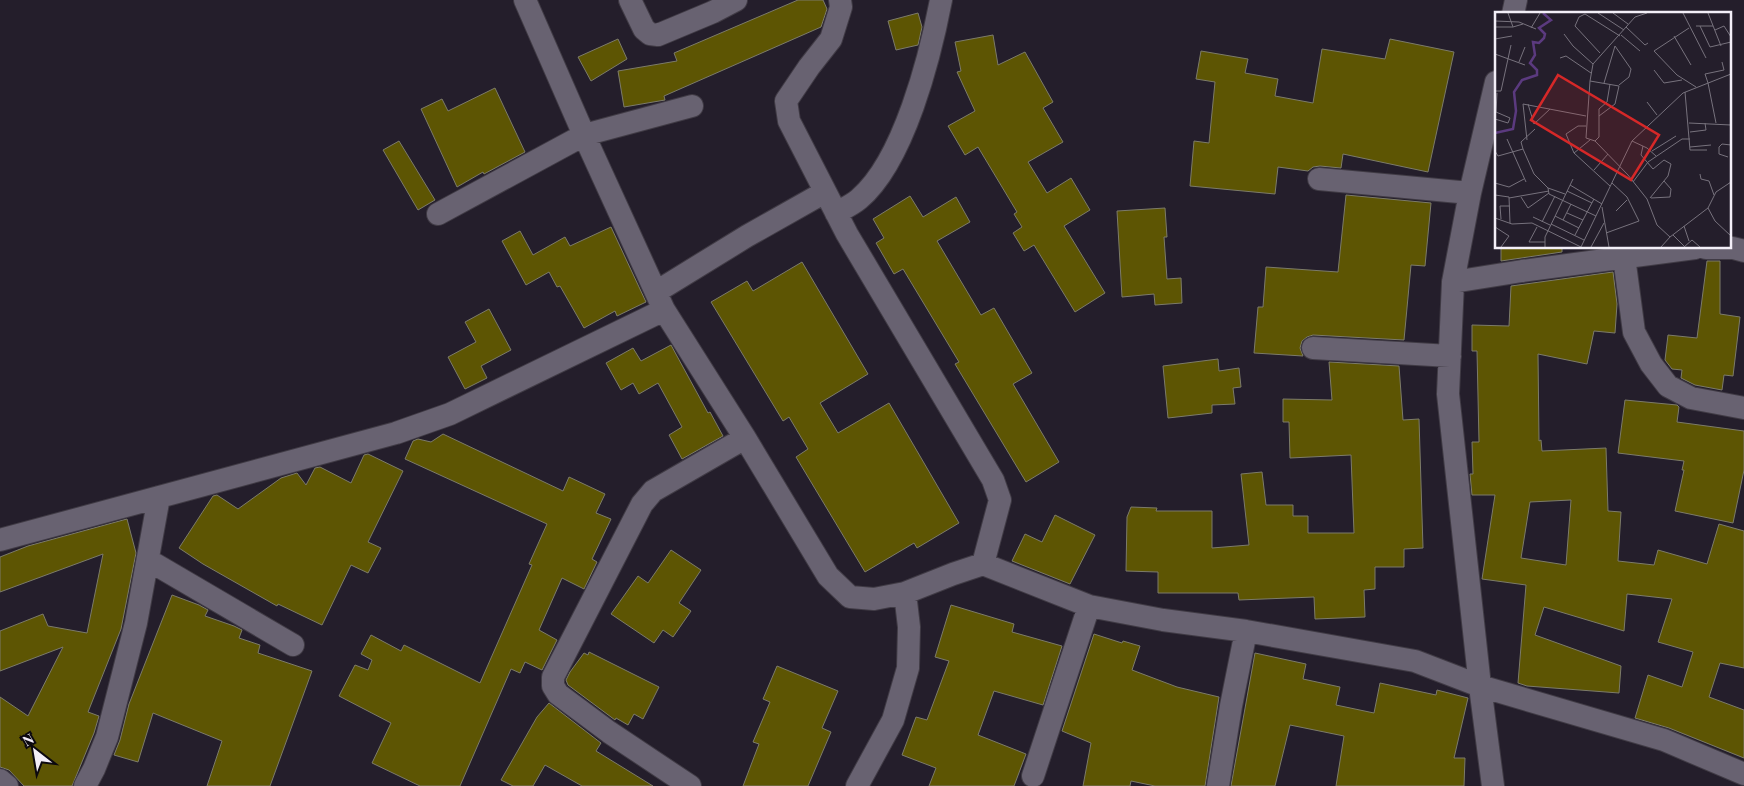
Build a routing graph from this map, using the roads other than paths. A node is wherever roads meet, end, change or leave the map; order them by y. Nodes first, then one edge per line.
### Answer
1 (525, 0) edge
2 (630, 0) edge
3 (736, 0) edge
4 (840, 0) edge
5 (942, 0) edge
6 (1495, 86) edge
7 (692, 106) dead end
8 (584, 135) junction
9 (1318, 179) dead end
10 (825, 192) junction
11 (1470, 192) junction
12 (438, 214) dead end
13 (836, 214) junction
14 (1687, 249) edge
15 (1624, 257) junction
16 (1453, 282) junction
17 (660, 301) junction
18 (1313, 348) dead end
19 (1450, 356) junction
20 (1744, 408) edge
21 (745, 438) junction
22 (159, 497) junction
23 (0, 540) edge
24 (148, 560) junction
25 (983, 564) junction
26 (905, 592) junction
27 (1089, 606) junction
28 (1246, 631) junction
29 (293, 645) dead end
30 (1480, 686) junction
31 (1744, 774) edge
32 (1033, 776) dead end
33 (0, 780) edge
34 (7, 786) edge
35 (85, 786) edge
36 (690, 786) edge
37 (857, 786) edge
38 (1218, 786) edge
39 (1493, 786) edge

1 - 8 street
2 - 3 street
4 - 10 street
5 - 13 street
6 - 11 street
7 - 8 street
8 - 12 street
8 - 17 street
9 - 11 street
10 - 13 street
10 - 17 street
11 - 16 street
13 - 25 street
14 - 15 street
15 - 16 street
15 - 20 street
16 - 19 street
17 - 21 street
17 - 22 street
18 - 19 street
19 - 30 street
21 - 26 street
21 - 36 street
22 - 23 street
22 - 24 street
24 - 29 street
24 - 35 street
25 - 26 street
25 - 27 street
26 - 37 street
27 - 28 street
27 - 32 street
28 - 30 street
28 - 38 street
30 - 31 street
30 - 39 street
33 - 34 street

